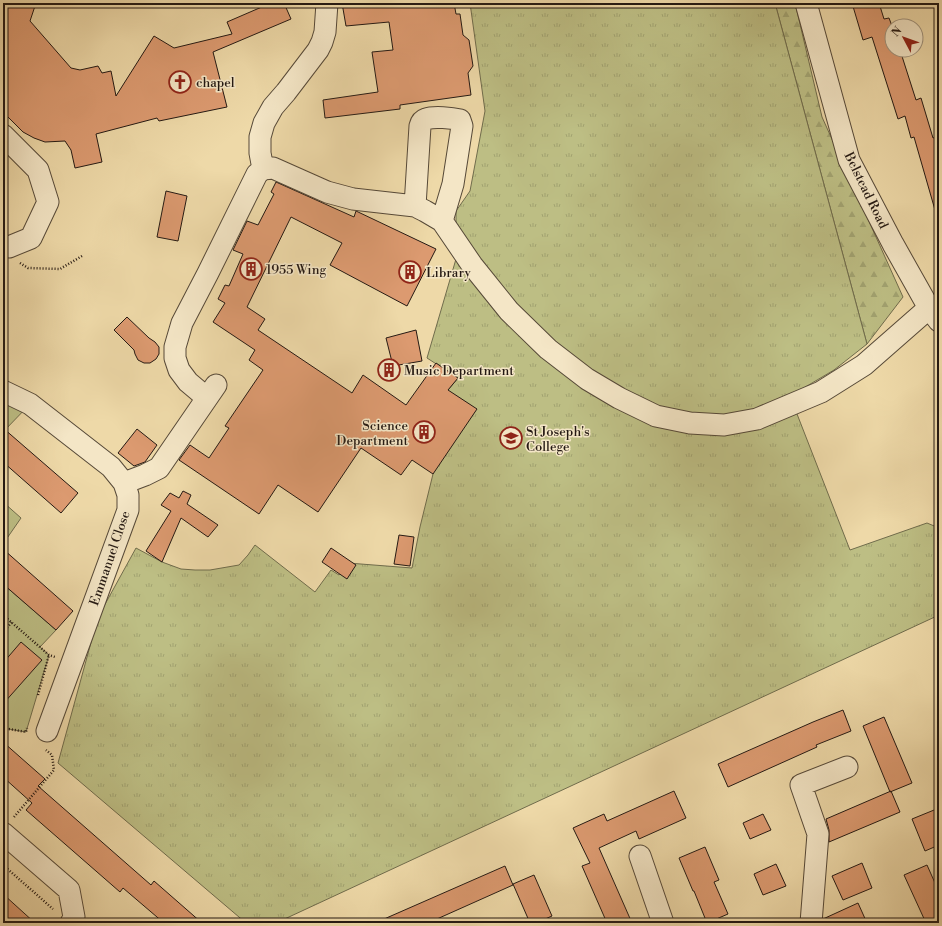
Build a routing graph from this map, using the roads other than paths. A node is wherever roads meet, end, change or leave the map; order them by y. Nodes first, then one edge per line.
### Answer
1 (327, 3) edge
2 (806, 3) edge
3 (4, 143) edge
4 (263, 169) junction
5 (415, 206) junction
6 (442, 221) junction
7 (6, 247) edge
8 (934, 314) edge
9 (3, 391) edge
10 (124, 483) junction
11 (37, 728) road end
12 (847, 767) dead end
13 (8, 825) edge
14 (640, 856) dead end
15 (64, 918) edge
16 (663, 923) edge
17 (811, 923) edge

1 - 4 street
2 - 8 street, Belstead Road
3 - 7 street
4 - 5 street
4 - 10 street
5 - 6 street
5 - 6 street
6 - 8 street
9 - 10 street, Emmanuel Close
10 - 11 street, Emmanuel Close
12 - 17 street
13 - 15 street
14 - 16 street

